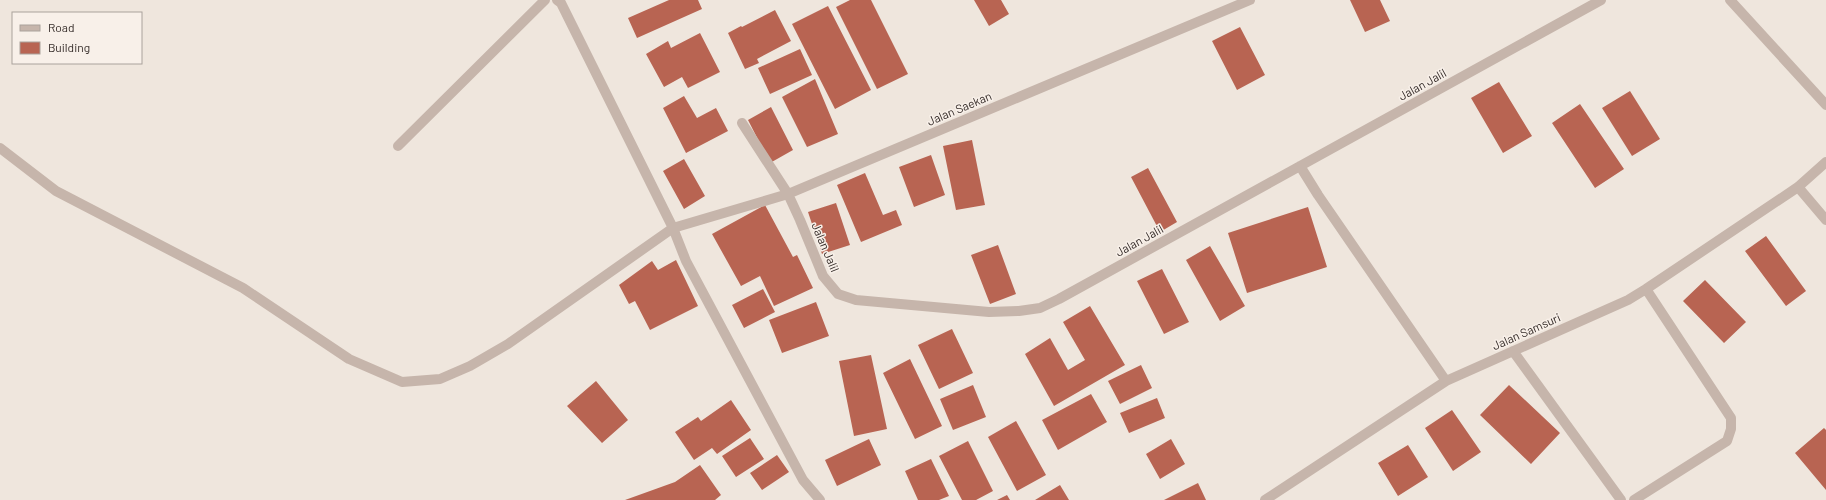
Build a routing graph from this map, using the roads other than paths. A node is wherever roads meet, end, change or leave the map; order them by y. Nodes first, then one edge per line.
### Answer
1 (545, 0) edge
2 (1250, 0) edge
3 (1601, 0) edge
4 (1730, 0) edge
5 (560, 1) edge
6 (1826, 105) edge
7 (742, 123) dead end
8 (398, 146) dead end
9 (0, 148) edge
10 (1826, 162) edge
11 (1300, 166) junction
12 (1798, 187) junction
13 (788, 194) junction
14 (1826, 220) edge
15 (673, 228) junction
16 (1646, 289) junction
17 (1513, 351) junction
18 (1446, 381) junction
19 (820, 500) edge
20 (1265, 500) edge
21 (1621, 500) edge
22 (1634, 500) edge

1 - 8 street
2 - 13 street, Jalan Saekan
3 - 11 street, Jalan Jalil
4 - 6 street
5 - 15 street
7 - 13 street, Jalan Jalil
9 - 15 street, Jalan Saekan
10 - 12 street, Jalan Samsuri
11 - 13 street, Jalan Jalil
11 - 18 street
12 - 14 street
12 - 16 street, Jalan Samsuri
13 - 15 street, Jalan Saekan
15 - 19 street
16 - 17 street, Jalan Samsuri
16 - 22 street
17 - 18 street, Jalan Samsuri
17 - 21 street
18 - 20 street, Jalan Samsuri

